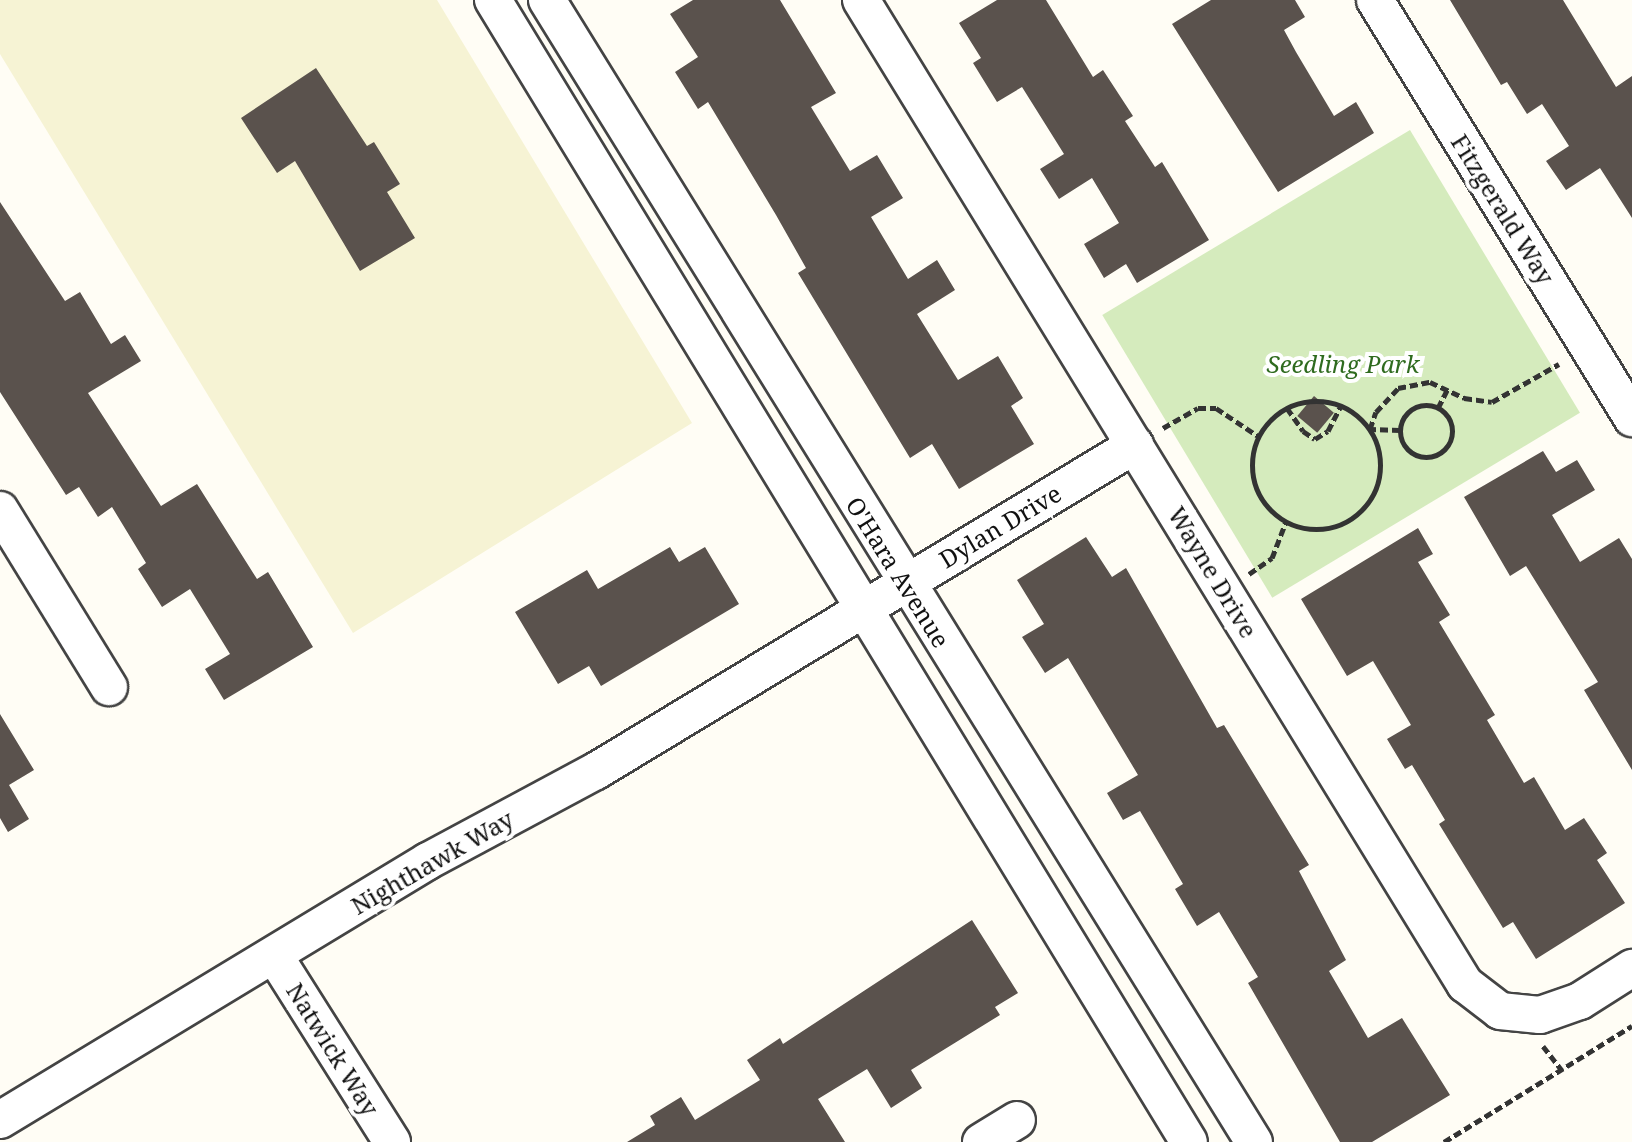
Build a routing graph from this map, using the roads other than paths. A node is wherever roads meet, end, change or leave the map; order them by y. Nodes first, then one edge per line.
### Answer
1 (493, 0) edge
2 (547, 0) edge
3 (861, 0) edge
4 (1375, 0) edge
5 (1632, 418) edge
6 (1135, 445) junction
7 (0, 510) edge
8 (905, 584) junction
9 (866, 608) junction
10 (109, 687) dead end
11 (274, 955) junction
12 (1632, 968) edge
13 (0, 1120) edge
14 (1017, 1120) dead end
15 (392, 1142) edge
16 (981, 1142) edge
17 (1189, 1142) edge
18 (1254, 1142) edge

1 - 9 street, O'Hara Avenue
2 - 8 street, O'Hara Avenue
3 - 6 street, Wayne Drive
4 - 5 street, Fitzgerald Way
6 - 8 street, Dylan Drive
6 - 12 street, Wayne Drive
7 - 10 street
8 - 9 street, Dylan Drive
8 - 18 street, O'Hara Avenue
9 - 11 street, Nighthawk Way
9 - 17 street, O'Hara Avenue
11 - 13 street, Nighthawk Way
11 - 15 street, Natwick Way
14 - 16 street

